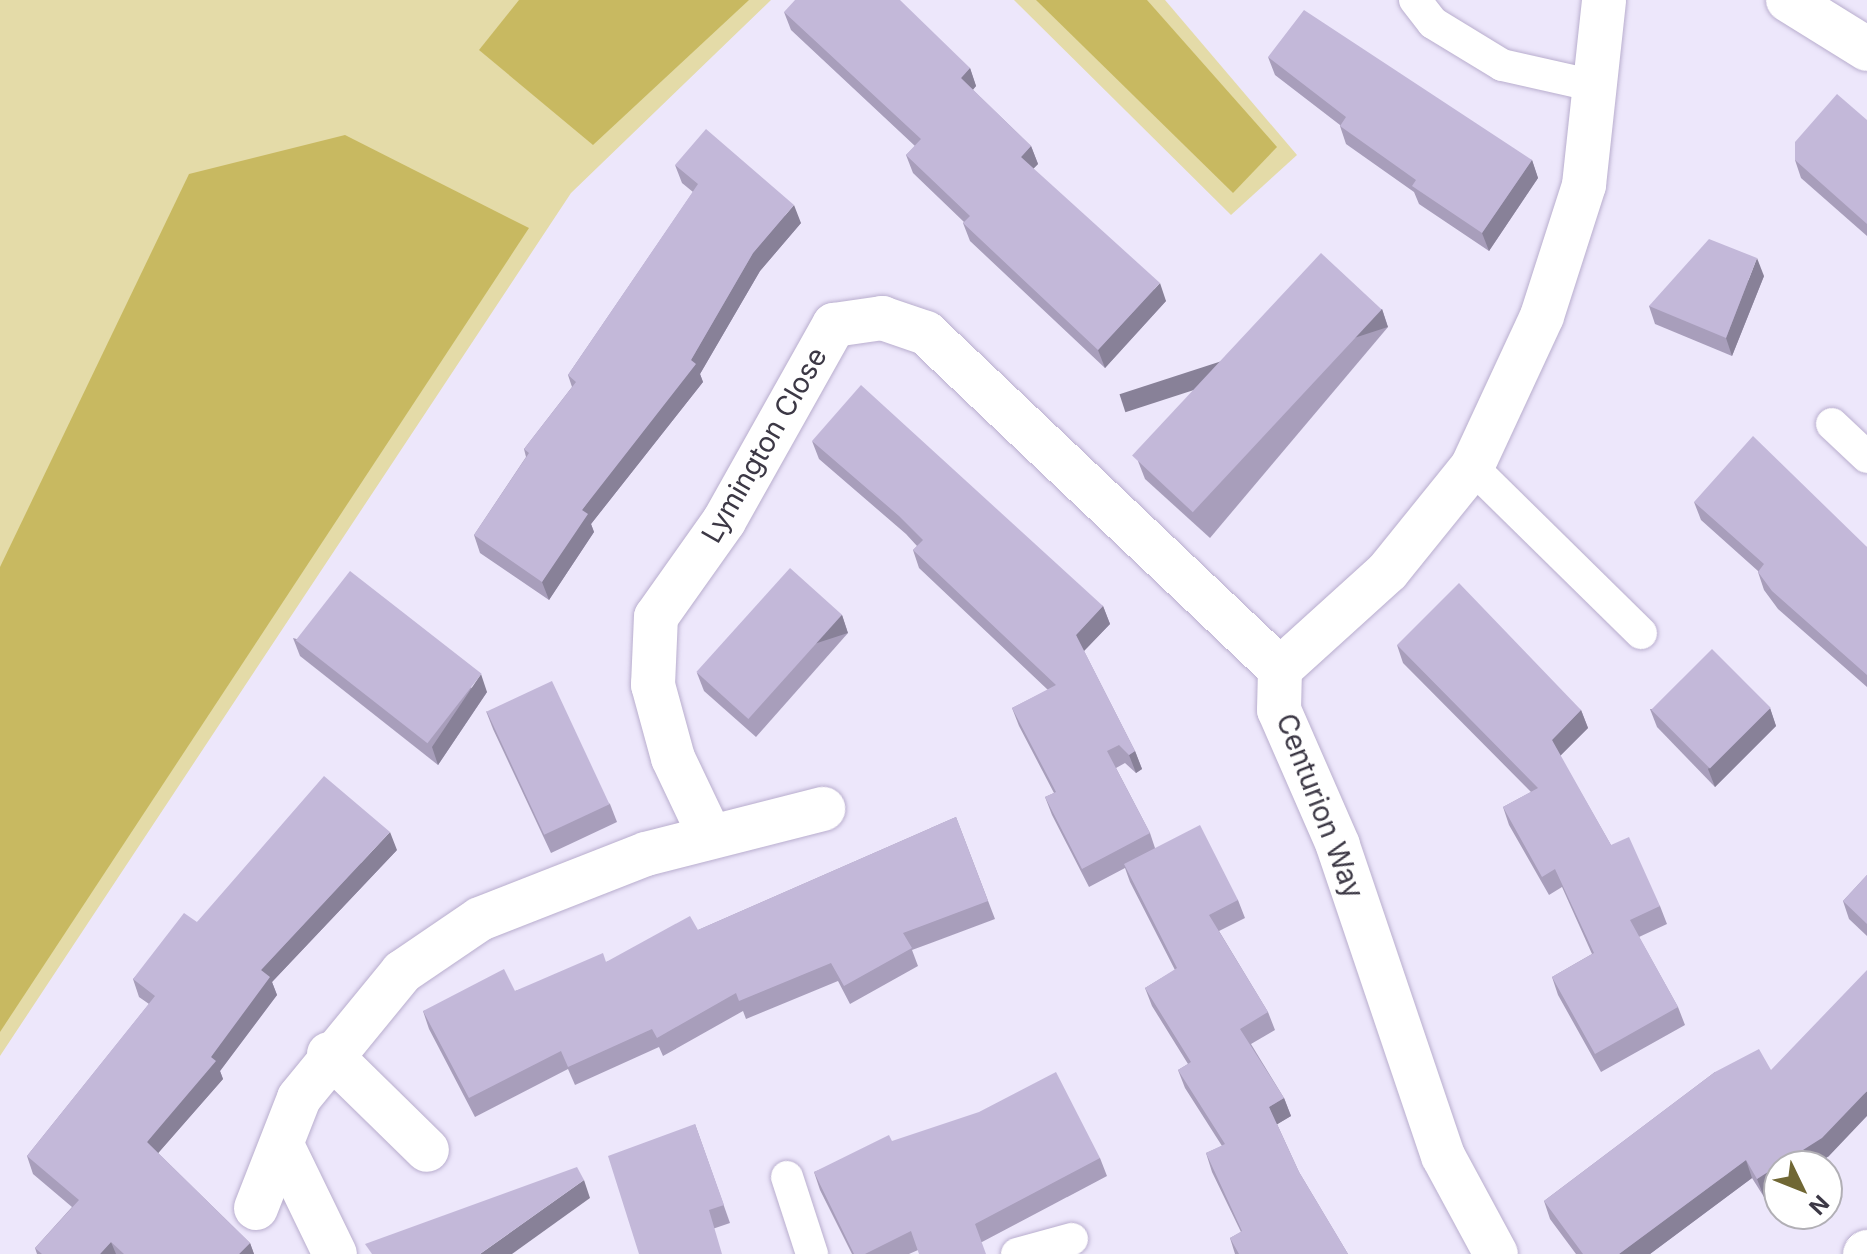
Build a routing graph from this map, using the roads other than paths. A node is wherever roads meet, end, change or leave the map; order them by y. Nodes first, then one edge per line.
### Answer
1 (1415, 0) edge
2 (1604, 0) edge
3 (1788, 0) edge
4 (1867, 49) edge
5 (1591, 85) junction
6 (1832, 424) dead end
7 (1867, 457) edge
8 (1472, 467) junction
9 (1641, 633) dead end
10 (1280, 669) junction
11 (823, 809) dead end
12 (710, 836) junction
13 (329, 1054) junction
14 (282, 1145) junction
15 (427, 1150) dead end
16 (787, 1177) dead end
17 (256, 1208) dead end
18 (1072, 1239) dead end
19 (335, 1254) edge
20 (812, 1254) edge
21 (1017, 1254) edge
22 (1496, 1254) edge

1 - 5 lane
2 - 5 street
3 - 4 street
5 - 8 street
6 - 7 lane
8 - 9 lane
8 - 10 street
10 - 12 street, Lymington Close
10 - 22 street, Centurion Way
11 - 12 street
12 - 13 street
13 - 14 street
13 - 15 street
14 - 17 street
14 - 19 street
16 - 20 lane
18 - 21 lane

